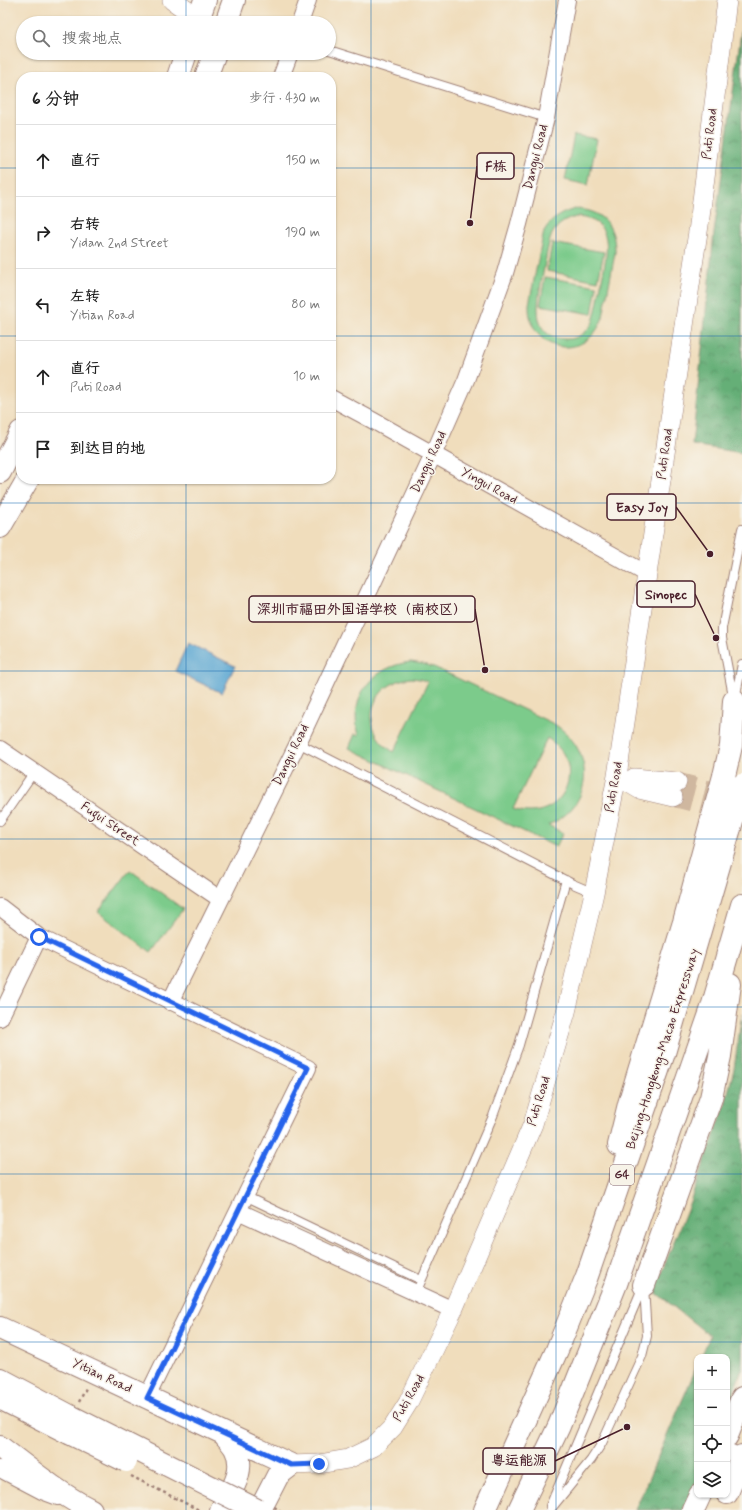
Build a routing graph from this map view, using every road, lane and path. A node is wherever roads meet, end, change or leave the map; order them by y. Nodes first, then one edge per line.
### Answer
1 (172, 0) edge
2 (234, 0) edge
3 (308, 0) edge
4 (567, 0) edge
5 (727, 0) edge
6 (200, 14) edge
7 (228, 16) edge
8 (302, 16) edge
9 (336, 52) edge
10 (184, 60) edge
11 (212, 60) edge
12 (287, 60) edge
13 (180, 72) edge
14 (208, 72) edge
15 (283, 72) edge
16 (546, 118) junction
17 (336, 401) edge
18 (16, 442) edge
19 (433, 455) junction
20 (0, 472) edge
21 (25, 484) edge
22 (0, 527) edge
23 (742, 529) edge
24 (742, 552) edge
25 (734, 565) junction
26 (647, 574) junction
27 (742, 664) edge
28 (734, 701) junction
29 (298, 743) junction
30 (0, 749) edge
31 (34, 772) junction
32 (617, 776) junction
33 (733, 780) edge
34 (675, 790) tunnel mouth
35 (0, 821) edge
36 (566, 880) junction
37 (594, 893) junction
38 (220, 899) junction
39 (741, 907) edge
40 (0, 908) edge
41 (39, 937) junction
42 (170, 1002) junction
43 (0, 1018) edge
44 (242, 1204) junction
45 (644, 1285) junction
46 (418, 1287) junction
47 (453, 1310) junction
48 (0, 1328) edge
49 (94, 1372) junction
50 (0, 1379) edge
51 (0, 1398) edge
52 (147, 1398) junction
53 (742, 1398) edge
54 (72, 1419) junction
55 (730, 1428) edge
56 (222, 1433) junction
57 (0, 1447) edge
58 (738, 1456) edge
59 (291, 1465) junction
60 (0, 1469) edge
61 (730, 1481) edge
62 (699, 1498) edge
63 (724, 1498) edge
64 (84, 1507) edge
65 (221, 1510) edge
66 (224, 1510) edge
67 (259, 1510) edge
68 (277, 1510) edge
69 (484, 1510) edge
70 (520, 1510) edge
71 (549, 1510) edge
72 (693, 1510) edge
73 (719, 1510) edge

1 - 6 street
2 - 7 main road
3 - 8 street
4 - 16 street, Dangui Road
5 - 26 street, Puti Road
9 - 16 lane
10 - 13 main road
11 - 14 main road
12 - 15 street
16 - 19 street, Dangui Road
17 - 19 street, Yingui Road
18 - 20 main road
19 - 26 street, Yingui Road
19 - 29 street, Dangui Road
21 - 22 main road
23 - 25 lane
24 - 25 lane
25 - 28 lane
26 - 32 street, Puti Road
27 - 28 lane
28 - 33 main road
29 - 36 lane
29 - 38 street, Dangui Road
30 - 31 street, Fugui Street
31 - 35 lane
31 - 38 street, Fugui Street
32 - 34 street
32 - 37 street, Puti Road
33 - 69 main road, bridge
36 - 37 lane
36 - 46 lane
37 - 47 street, Puti Road
38 - 42 street, Dangui Road
39 - 45 main road
39 - 70 main road, G4
40 - 41 street
41 - 42 street
41 - 43 street
42 - 44 street
44 - 46 street
44 - 52 street
45 - 71 lane
45 - 71 lane
46 - 47 street
47 - 59 street, Puti Road
48 - 49 main road, Yitian Road
49 - 52 main road, Yitian Road
49 - 54 path
50 - 54 main road
51 - 54 main road
52 - 56 main road, Yitian Road
53 - 55 main road
54 - 66 main road, bridge
54 - 67 main road, bridge
56 - 59 main road, Yitian Road
56 - 65 main road
57 - 64 main road
58 - 61 main road
59 - 67 main road
59 - 68 main road
60 - 64 street
62 - 72 main road
63 - 73 main road

